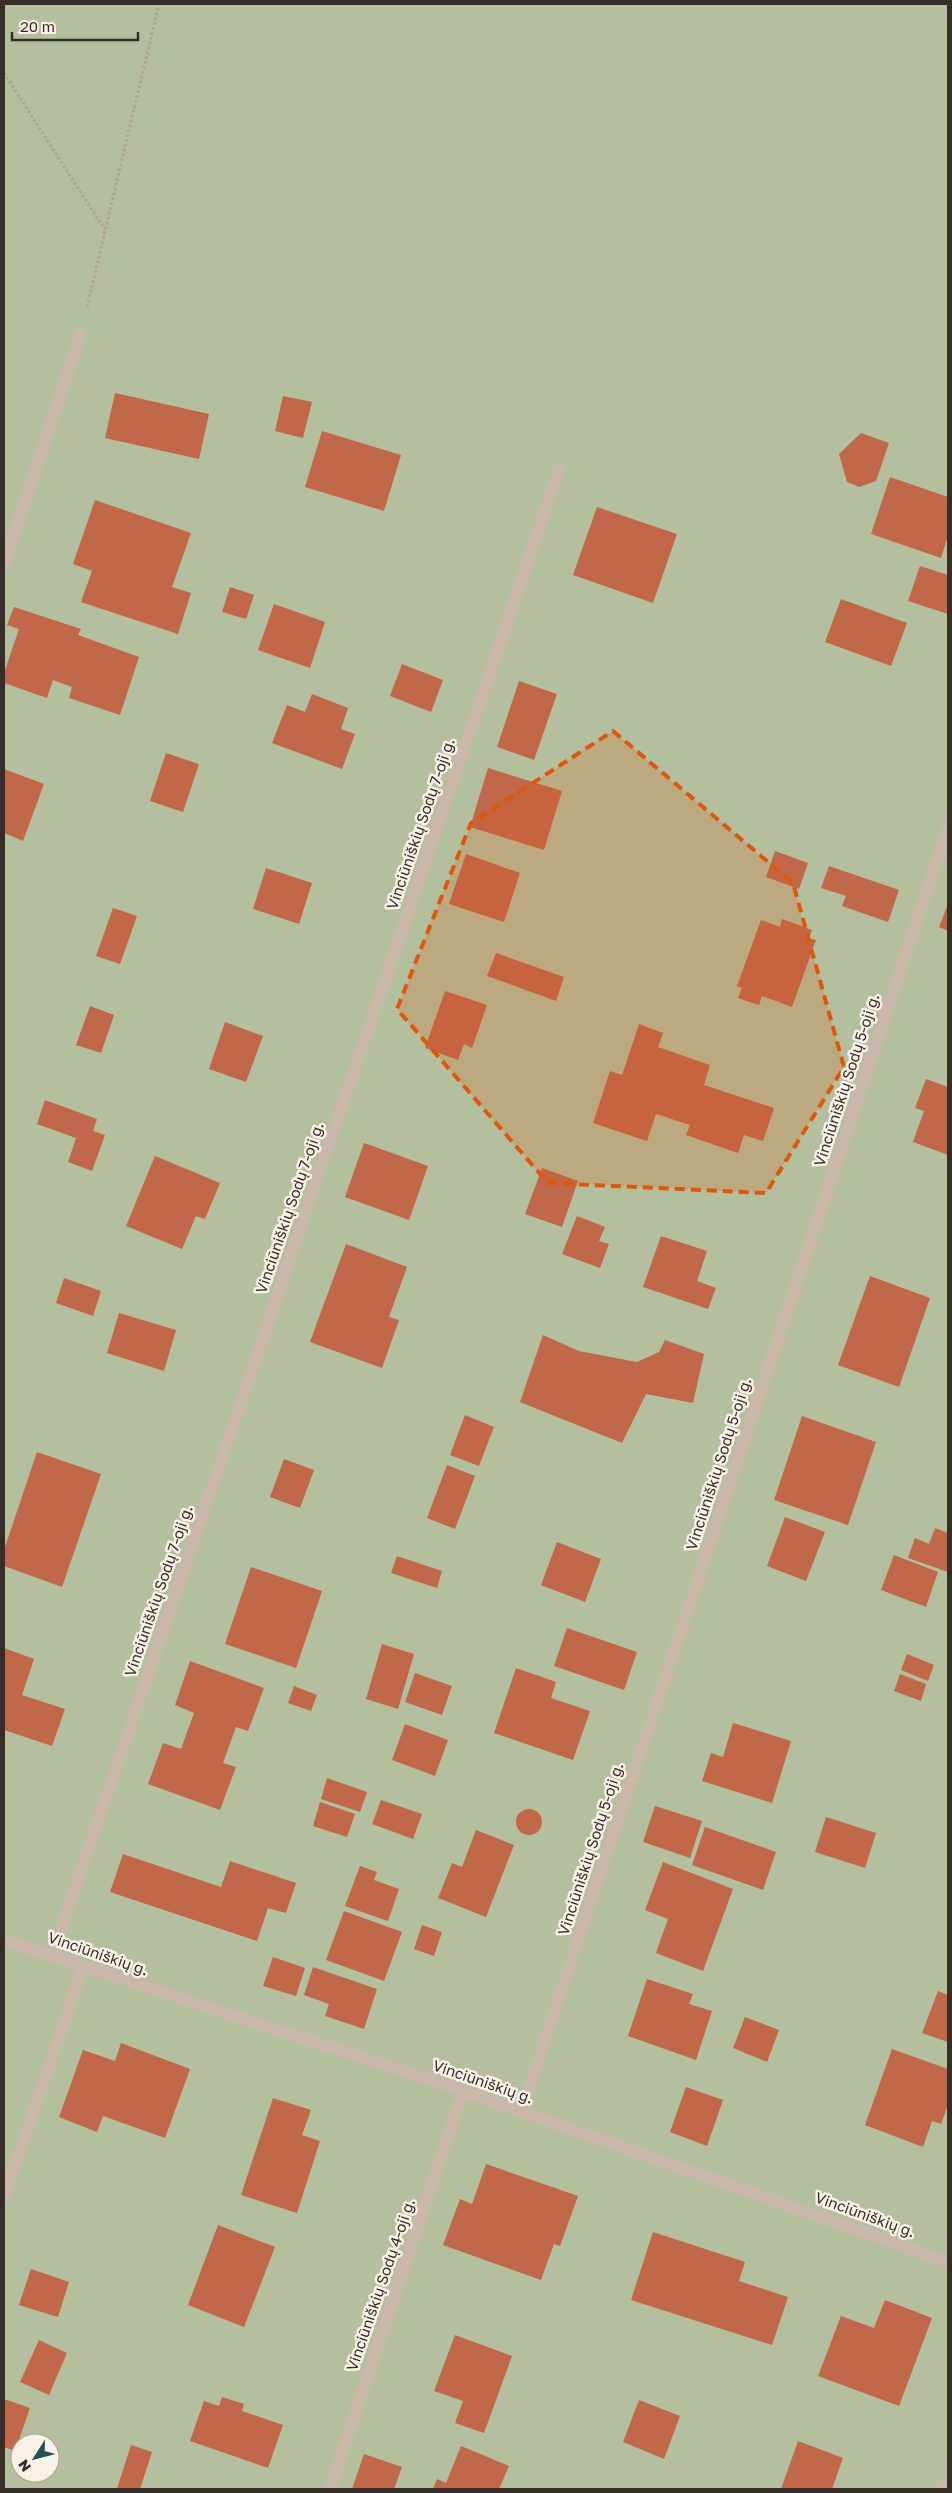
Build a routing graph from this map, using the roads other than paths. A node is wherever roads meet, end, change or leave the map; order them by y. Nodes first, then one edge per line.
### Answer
1 (80, 335) road end
2 (558, 470) dead end
3 (4, 565) edge
4 (948, 827) edge
5 (4, 1940) edge
6 (52, 1956) junction
7 (83, 1967) junction
8 (463, 2091) junction
9 (521, 2112) junction
10 (4, 2198) edge
11 (948, 2262) edge
12 (948, 2483) edge
13 (330, 2489) edge
14 (940, 2489) edge

1 - 3 street
2 - 6 street, Vinciūniškių Sodų 7-oji g.
4 - 9 street, Vinciūniškių Sodų 5-oji g.
5 - 6 street, Vinciūniškių g.
6 - 7 street, Vinciūniškių g.
7 - 8 street, Vinciūniškių g.
7 - 10 street
8 - 9 street, Vinciūniškių g.
8 - 13 street, Vinciūniškių Sodų 4-oji g.
9 - 11 street, Vinciūniškių g.
12 - 14 street

